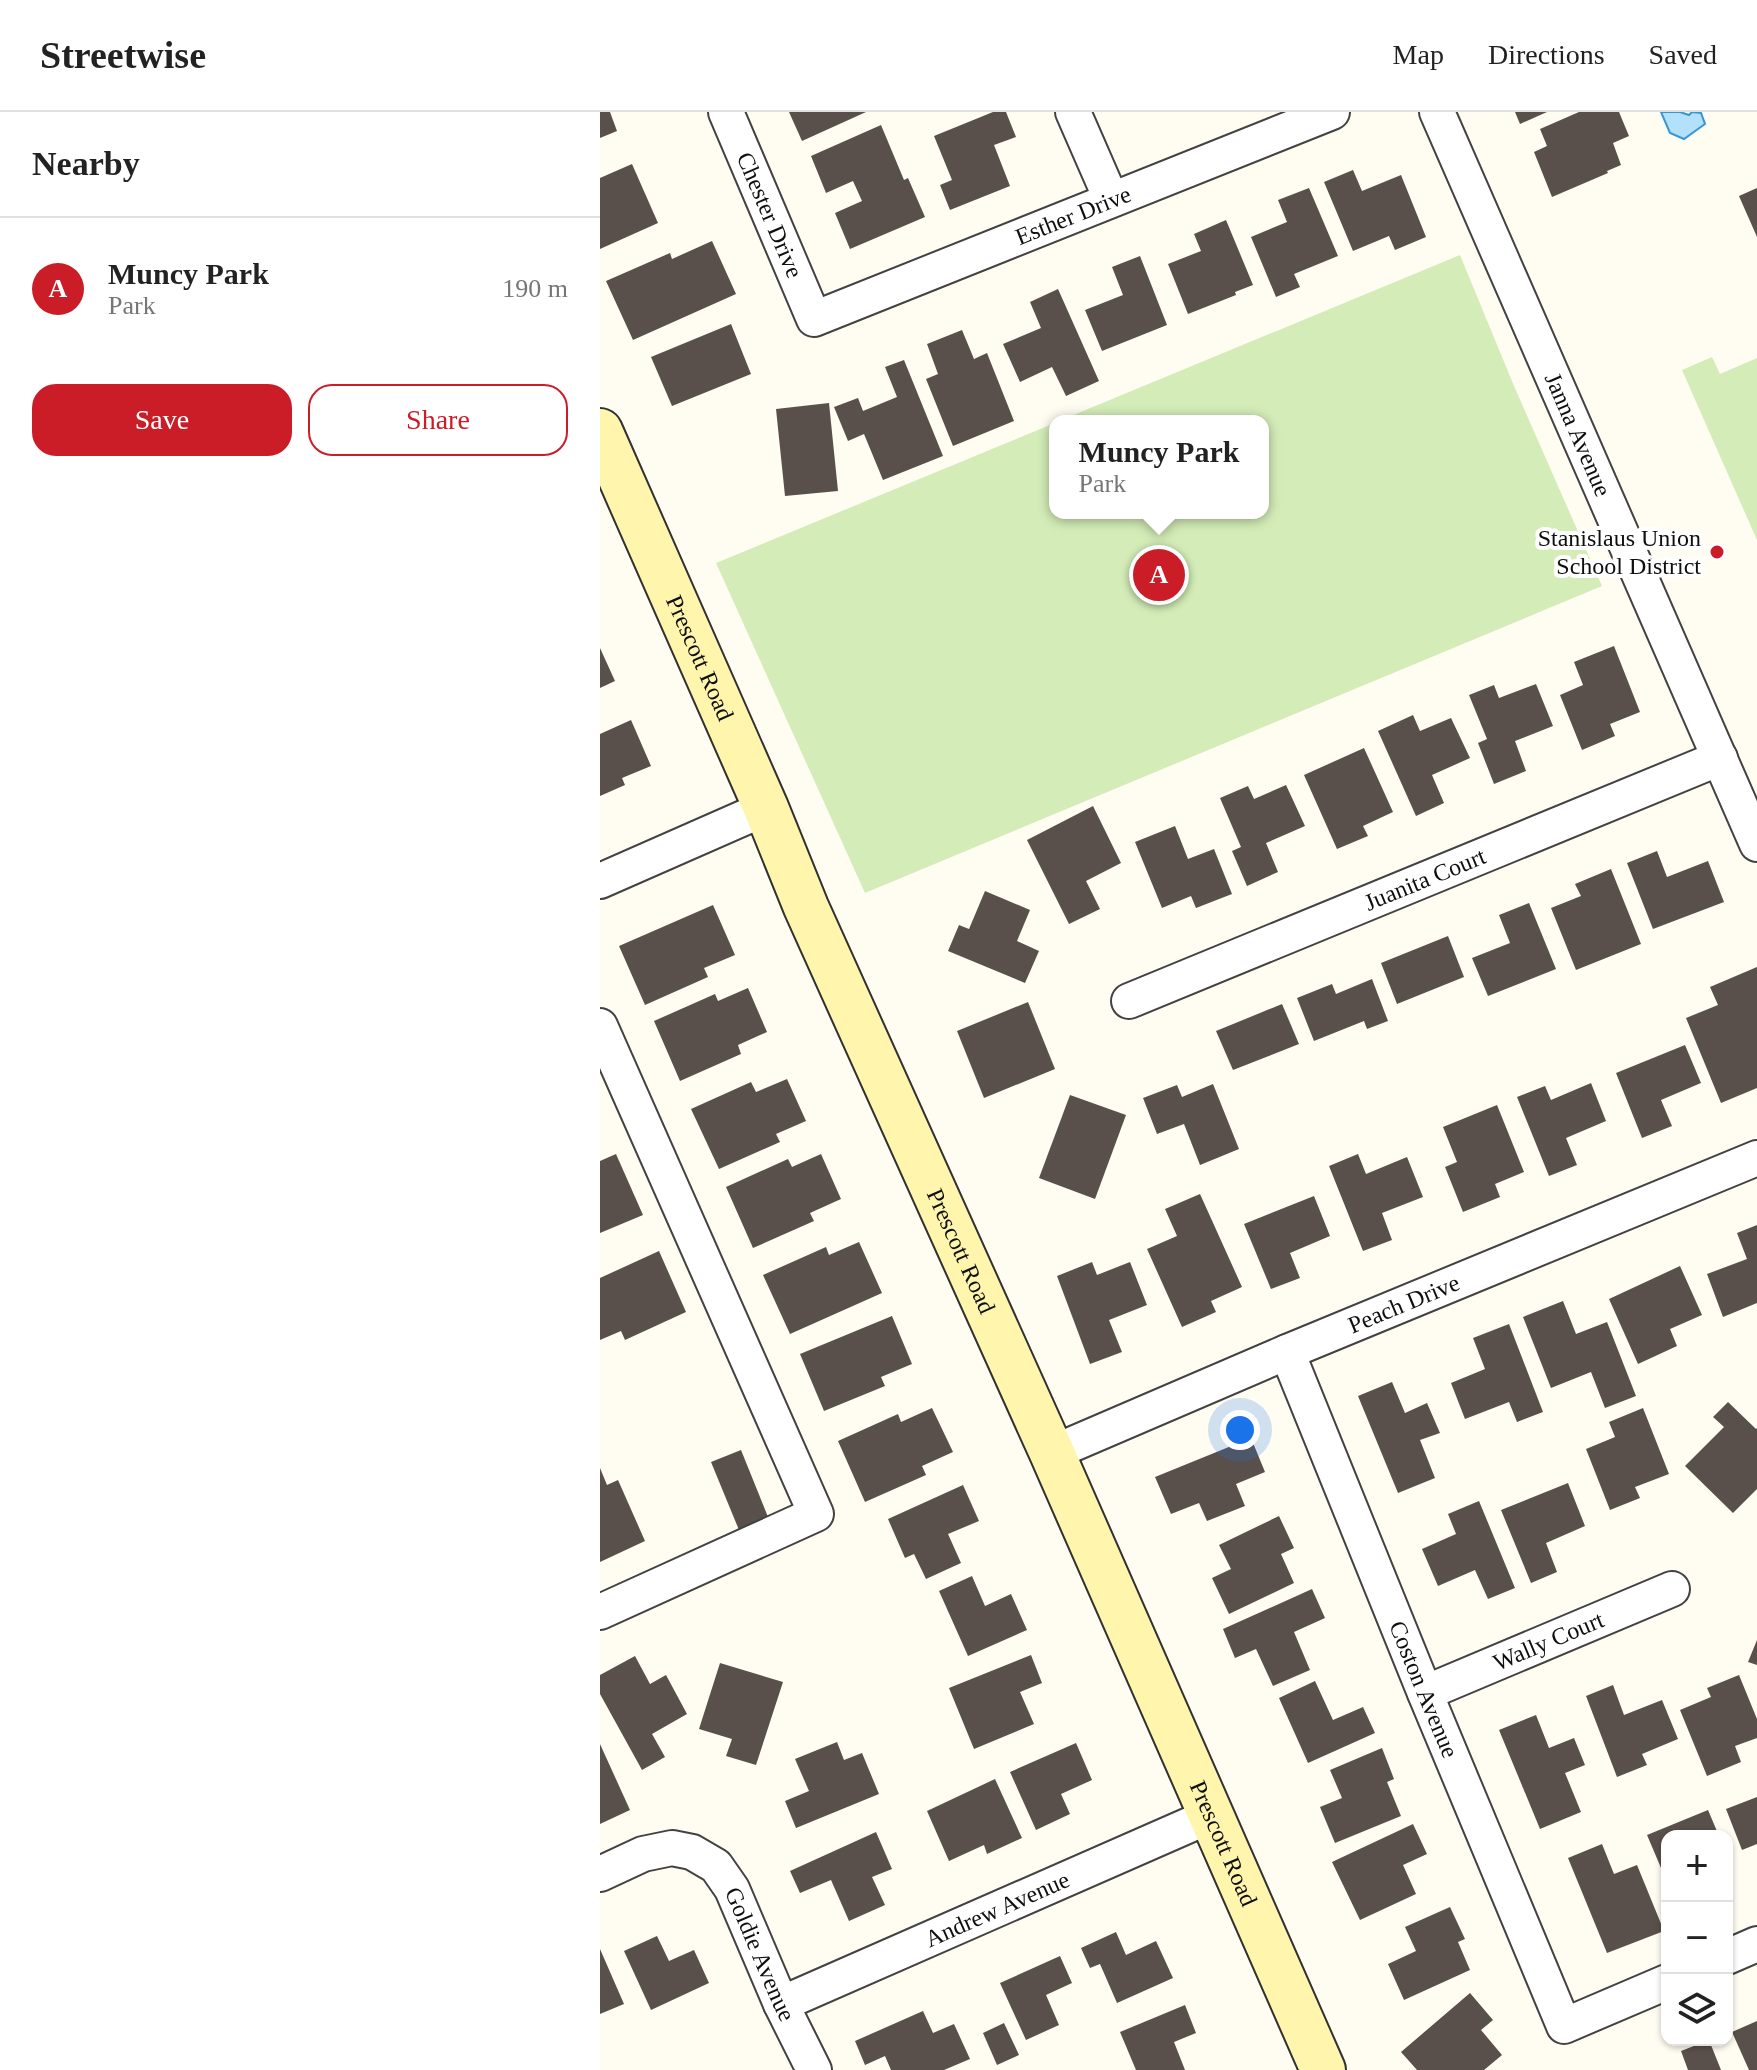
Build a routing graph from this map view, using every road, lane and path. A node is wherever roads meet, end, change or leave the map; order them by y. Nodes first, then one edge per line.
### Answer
1 (726, 112) edge
2 (1073, 112) edge
3 (1332, 112) edge
4 (1437, 112) edge
5 (1111, 199) junction
6 (814, 319) joint
7 (600, 431) edge
8 (1720, 758) junction
9 (766, 808) junction
10 (1757, 844) edge
11 (600, 881) edge
12 (1129, 1001) dead end
13 (600, 1026) edge
14 (1757, 1158) edge
15 (1287, 1352) junction
16 (1052, 1453) junction
17 (1672, 1589) dead end
18 (600, 1612) edge
19 (1425, 1693) junction
20 (1212, 1815) junction
21 (600, 1874) edge
22 (1757, 1944) edge
23 (1733, 1954) edge
24 (1661, 1985) edge
25 (781, 2004) junction
26 (814, 2070) edge
27 (1323, 2070) edge

1 - 6 street, Chester Drive
2 - 5 street
3 - 5 street, Esther Drive
4 - 8 street, Janna Avenue
5 - 6 street, Esther Drive
7 - 9 main road, Prescott Road
8 - 10 street, Janna Avenue
8 - 12 street, Juanita Court
9 - 11 street
9 - 16 main road, Prescott Road
13 - 18 street
14 - 15 street, Peach Drive
15 - 16 street, Peach Drive
15 - 19 street, Coston Avenue
16 - 20 main road, Prescott Road
17 - 19 street, Wally Court
19 - 24 street, Coston Avenue
20 - 25 street, Andrew Avenue
20 - 27 main road, Prescott Road
21 - 25 street, Goldie Avenue
22 - 23 street
25 - 26 street, Goldie Avenue

